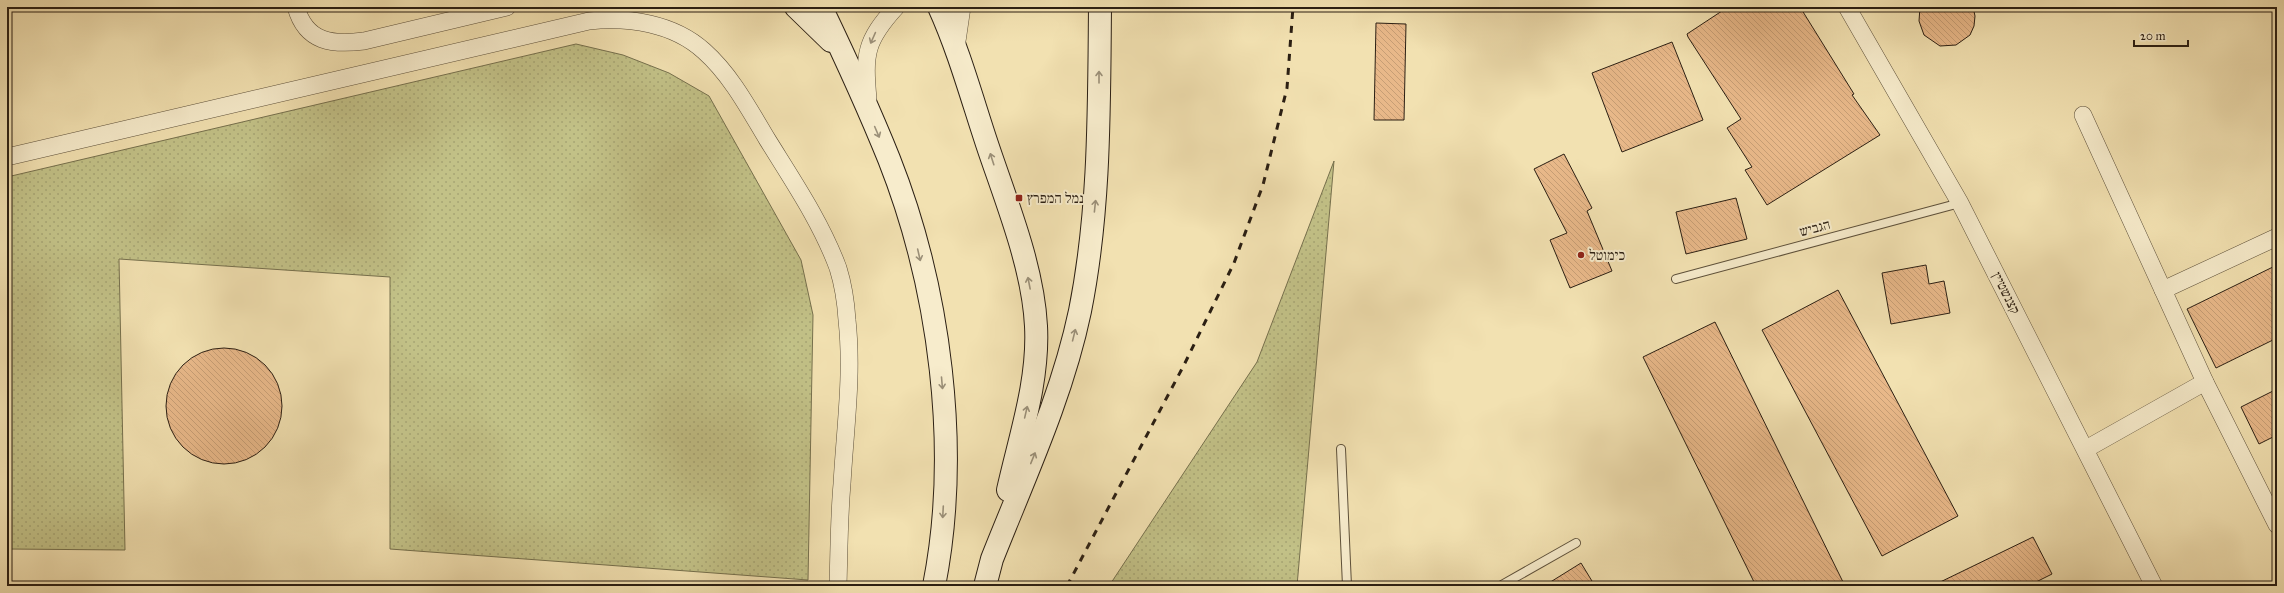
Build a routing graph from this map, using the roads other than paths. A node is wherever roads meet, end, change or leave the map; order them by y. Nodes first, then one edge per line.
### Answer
1 (296, 7) edge
2 (507, 7) edge
3 (796, 7) edge
4 (821, 7) edge
5 (896, 7) edge
6 (939, 7) edge
7 (962, 7) edge
8 (1100, 7) edge
9 (1847, 7) edge
10 (956, 50) junction
11 (842, 53) junction
12 (868, 111) junction
13 (2083, 115) dead end
14 (7, 157) edge
15 (1960, 202) junction
16 (2277, 237) edge
17 (1676, 279) dead end
18 (2163, 290) junction
19 (2204, 382) junction
20 (1341, 449) dead end
21 (2086, 449) junction
22 (2277, 525) edge
23 (1576, 543) dead end
24 (992, 559) junction
25 (838, 586) edge
26 (934, 586) edge
27 (985, 586) edge
28 (1347, 586) edge
29 (1500, 586) edge
30 (2154, 586) edge

1 - 2 street
3 - 11 street
4 - 11 street
5 -> 12 street
6 - 10 street
7 - 10 street
24 -> 8 street
9 - 15 street, קצנשטיין
24 -> 10 street
11 - 12 street
12 -> 26 street
13 - 18 street
14 - 25 street
15 - 17 lane, הגביש
15 - 21 street, קצנשטיין
16 - 18 street
18 - 19 street
19 - 21 street
19 - 22 street
20 - 28 lane
21 - 30 street, קצנשטיין
23 - 29 lane
24 - 27 street

